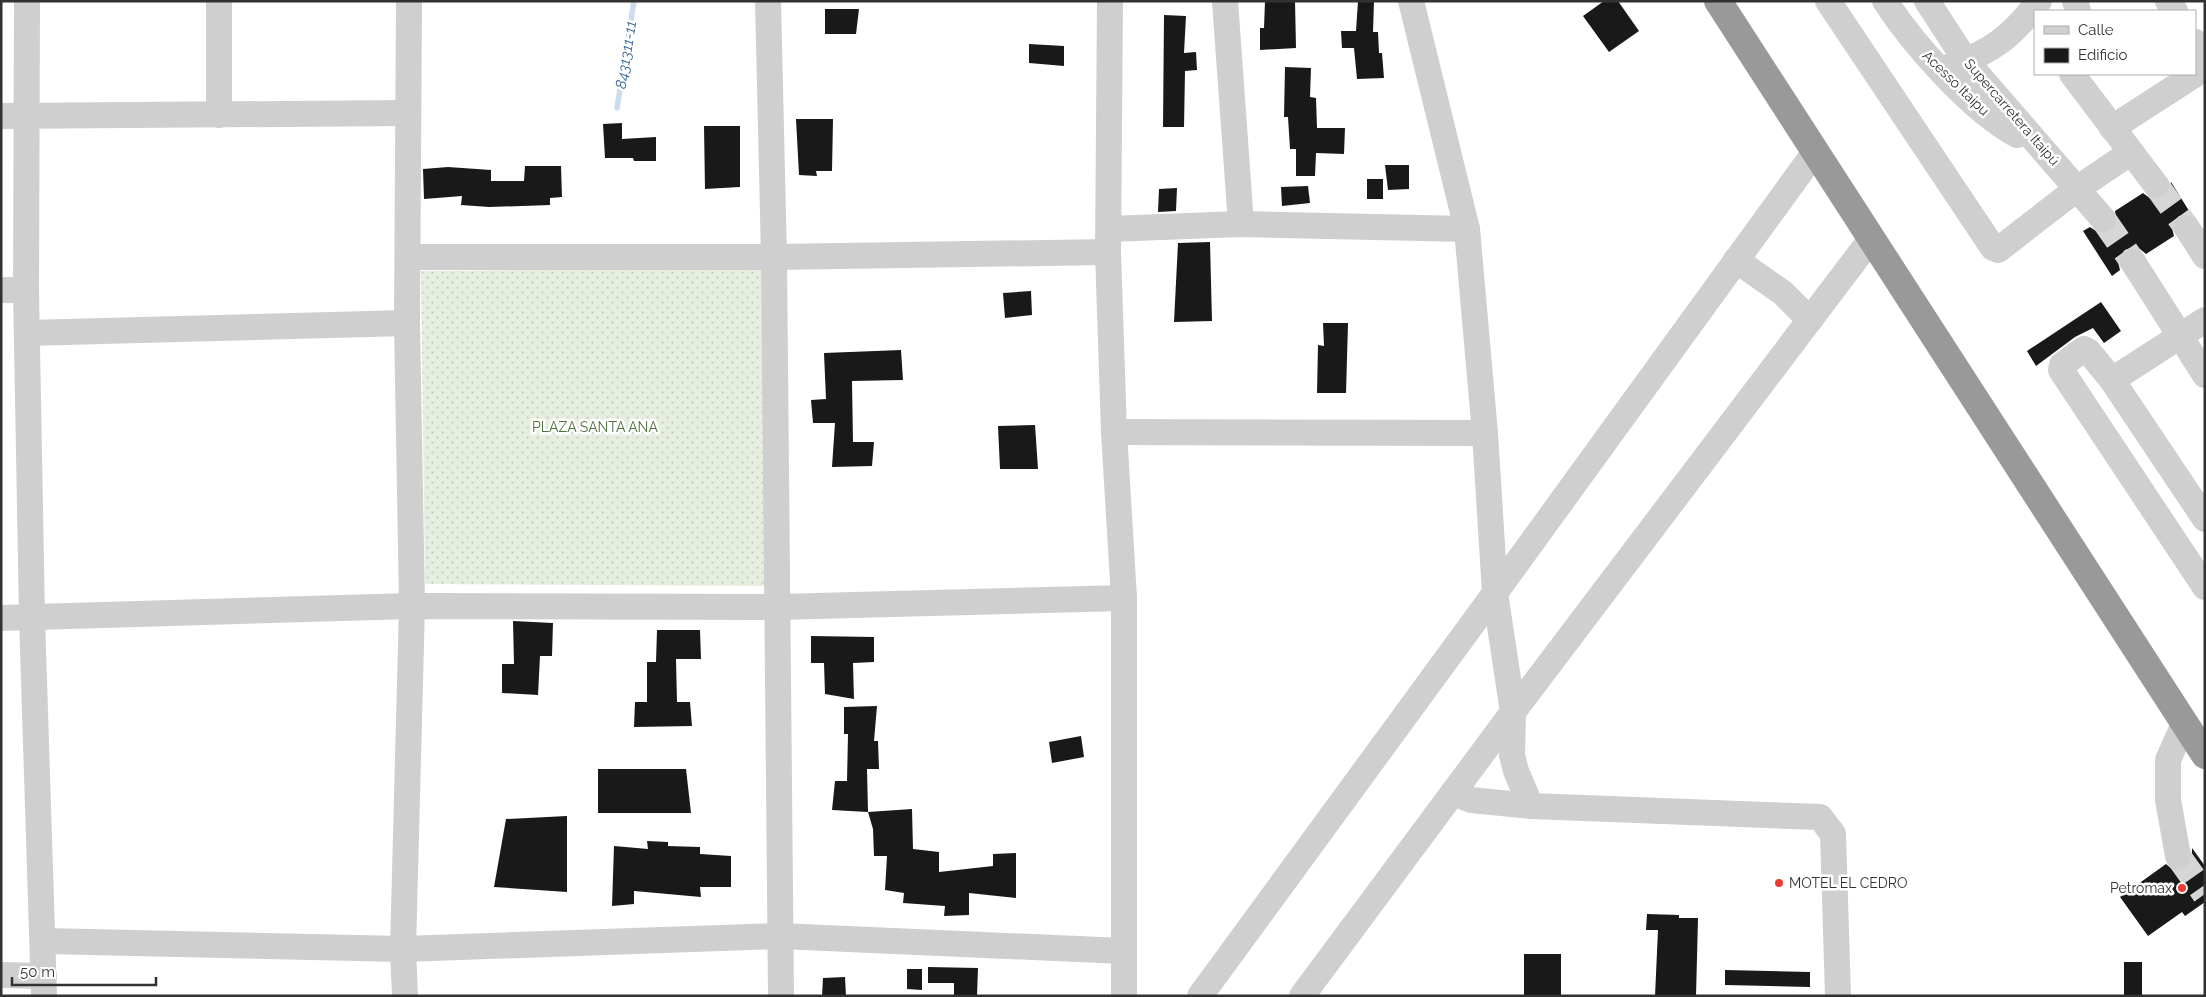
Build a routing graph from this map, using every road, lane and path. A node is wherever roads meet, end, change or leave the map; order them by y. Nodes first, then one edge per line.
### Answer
1 (27, 1) edge
2 (219, 1) edge
3 (409, 1) edge
4 (768, 1) edge
5 (1110, 1) edge
6 (1225, 1) edge
7 (1411, 1) edge
8 (1718, 1) edge
9 (1828, 1) edge
10 (1885, 1) edge
11 (1928, 1) edge
12 (2030, 11) edge
13 (2196, 44) edge
14 (2205, 58) edge
15 (1966, 61) junction
16 (1940, 70) junction
17 (2073, 75) edge
18 (2098, 75) edge
19 (2191, 75) edge
20 (408, 113) junction
21 (13, 115) edge
22 (219, 115) junction
23 (2106, 118) junction
24 (2042, 148) junction
25 (1815, 152) junction
26 (2130, 153) junction
27 (2156, 185) tunnel mouth
28 (2078, 188) junction
29 (2103, 219) tunnel mouth
30 (1241, 224) junction
31 (2187, 228) tunnel mouth
32 (1467, 229) junction
33 (1871, 239) junction
34 (1109, 240) junction
35 (2205, 256) edge
36 (408, 257) junction
37 (774, 257) junction
38 (1736, 260) junction
39 (2133, 262) tunnel mouth
40 (14, 290) edge
41 (1810, 320) junction
42 (2205, 320) edge
43 (407, 323) junction
44 (28, 333) junction
45 (2180, 336) junction
46 (2205, 375) edge
47 (2112, 380) junction
48 (1114, 432) junction
49 (1485, 433) junction
50 (2205, 519) edge
51 (2205, 587) edge
52 (1496, 593) junction
53 (1124, 598) junction
54 (412, 606) junction
55 (778, 606) junction
56 (32, 617) junction
57 (1, 618) edge
58 (1512, 712) junction
59 (2184, 724) junction
60 (2205, 755) edge
61 (1453, 793) junction
62 (1531, 806) junction
63 (2178, 856) tunnel mouth
64 (780, 936) junction
65 (44, 941) junction
66 (402, 949) junction
67 (1123, 950) junction
68 (1, 975) edge
69 (44, 986) edge
70 (405, 996) edge
71 (781, 996) edge
72 (1124, 996) edge
73 (1200, 996) edge
74 (1302, 996) edge
75 (1838, 996) edge

1 - 21 street
2 - 22 street
3 - 20 street
4 - 37 street
5 - 34 street
6 - 30 street
7 - 32 street
8 - 25 highway
9 - 28 street
10 - 16 street, Acesso Itaipu
11 - 15 street, Supercarretera Itaipú
12 - 15 street
13 - 14 street
15 - 16 street
15 - 24 street, Supercarretera Itaipú
16 - 24 street, Acesso Itaipu
17 - 23 street
18 - 23 street
19 - 23 street
20 - 22 street
20 - 36 street
21 - 22 street
21 - 40 street
23 - 26 street
24 - 28 street, Supercarretera Itaipú
25 - 33 highway
25 - 38 street
26 - 27 street
26 - 28 street
28 - 29 street, Supercarretera Itaipú
30 - 32 street
30 - 34 street
31 - 35 street
32 - 49 street
33 - 41 street
33 - 59 highway
34 - 37 street
34 - 48 street
36 - 37 street
36 - 43 street
37 - 55 street
38 - 41 street
38 - 52 street
39 - 45 street
40 - 44 street
41 - 58 street
42 - 45 street
43 - 44 street
43 - 54 street
44 - 56 street
45 - 46 street
45 - 47 street
47 - 50 street
47 - 51 street
48 - 49 street
48 - 53 street
49 - 52 street
52 - 58 street
52 - 73 street
53 - 55 street
53 - 67 street
54 - 55 street
54 - 56 street
54 - 66 street
55 - 64 street
56 - 57 street
56 - 65 street
58 - 61 street
58 - 62 street
59 - 60 highway
59 - 63 street
61 - 62 street
61 - 74 street
62 - 75 street
64 - 66 street
64 - 67 street
64 - 71 street
65 - 66 street
65 - 69 street
66 - 70 street
67 - 72 street
68 - 69 street

